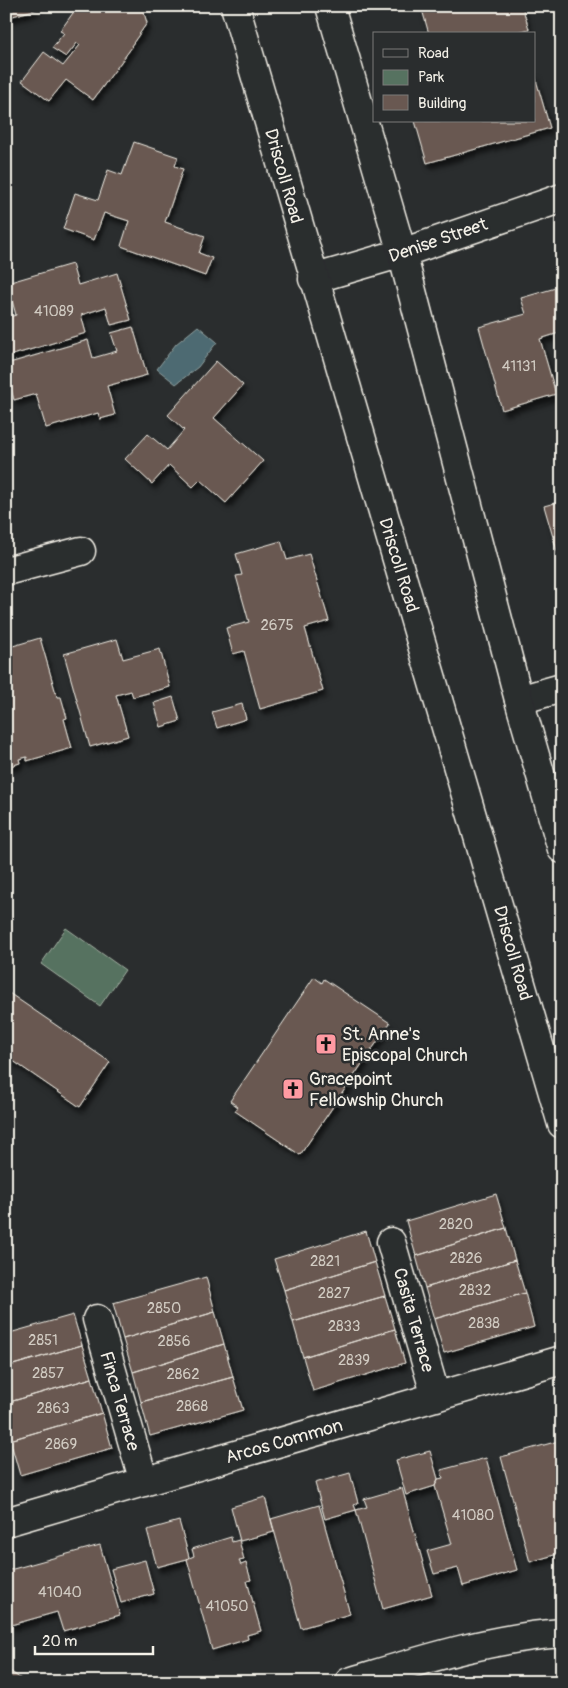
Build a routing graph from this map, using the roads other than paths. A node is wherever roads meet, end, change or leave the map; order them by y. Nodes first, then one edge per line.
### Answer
1 (235, 6) edge
2 (330, 6) edge
3 (562, 198) edge
4 (402, 253) junction
5 (313, 279) junction
6 (81, 551) dead end
7 (6, 571) edge
8 (562, 688) edge
9 (519, 700) junction
10 (562, 849) edge
11 (562, 1124) edge
12 (391, 1242) dead end
13 (97, 1320) dead end
14 (562, 1360) edge
15 (436, 1397) junction
16 (144, 1482) junction
17 (6, 1522) edge
18 (562, 1634) edge
19 (349, 1682) edge

1 - 5 street, Driscoll Road
2 - 4 street
3 - 4 street, Denise Street
4 - 5 street, Denise Street
4 - 9 street
5 - 11 street, Driscoll Road
6 - 7 street
8 - 9 street
9 - 10 street
12 - 15 street, Casita Terrace
13 - 16 street, Finca Terrace
14 - 15 street, Arcos Common
15 - 16 street, Arcos Common
16 - 17 street, Arcos Common
18 - 19 street

